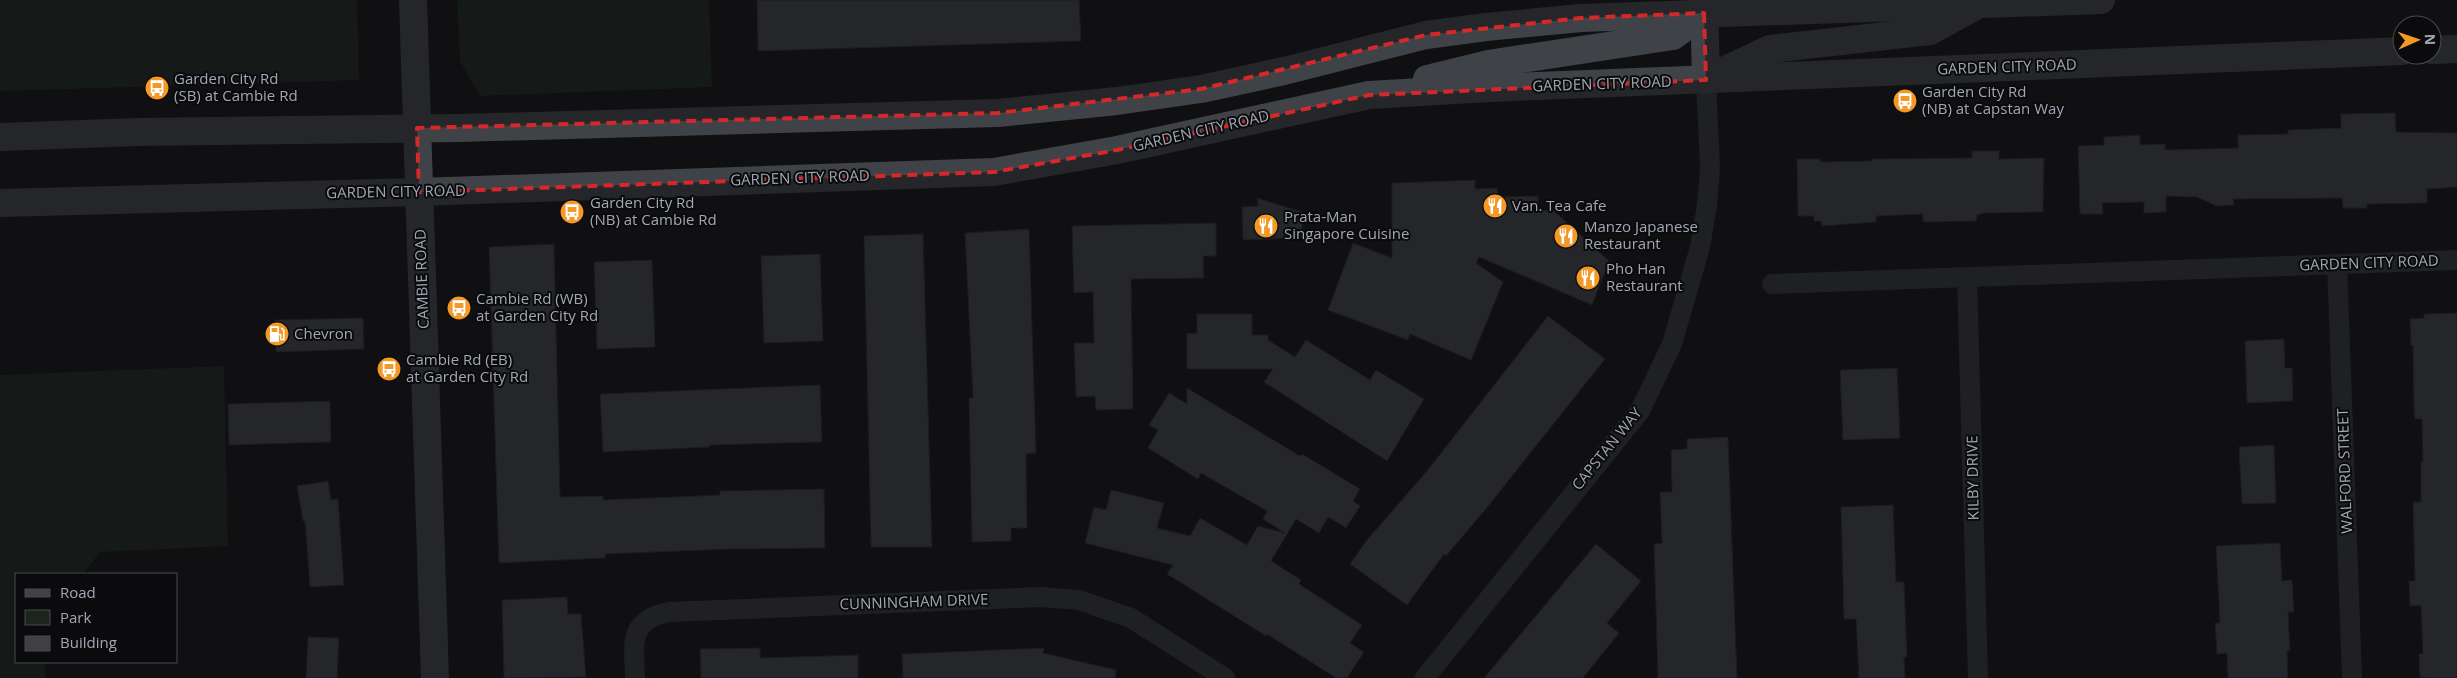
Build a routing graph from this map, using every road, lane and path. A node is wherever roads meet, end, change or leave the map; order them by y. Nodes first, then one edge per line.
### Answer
1 (413, 0) edge
2 (2101, 0) edge
3 (1977, 5) junction
4 (1704, 6) edge
5 (2457, 49) edge
6 (2442, 50) edge
7 (2392, 51) edge
8 (1706, 80) junction
9 (1368, 95) junction
10 (417, 128) junction
11 (0, 137) edge
12 (419, 192) junction
13 (0, 204) edge
14 (2457, 260) edge
15 (2338, 264) junction
16 (1967, 278) junction
17 (1772, 284) dead end
18 (435, 678) edge
19 (635, 678) edge
20 (1225, 678) edge
21 (1425, 678) edge
22 (1978, 678) edge
23 (2352, 678) edge

1 - 10 main road, CAMBIE ROAD
2 - 3 main road
3 - 4 main road
3 - 8 main road
4 - 8 main road, CAPSTAN WAY
4 - 9 main road
4 - 10 main road
5 - 6 main road
7 - 8 main road, GARDEN CITY ROAD
8 - 9 main road, GARDEN CITY ROAD
8 - 21 street, CAPSTAN WAY
9 - 12 main road, GARDEN CITY ROAD
10 - 11 main road
10 - 12 main road, CAMBIE ROAD
12 - 13 main road, GARDEN CITY ROAD
12 - 18 main road, CAMBIE ROAD
14 - 15 street, GARDEN CITY ROAD
15 - 16 street, GARDEN CITY ROAD
15 - 23 street, WALFORD STREET
16 - 17 street, GARDEN CITY ROAD
16 - 22 street, KILBY DRIVE
19 - 20 street, CUNNINGHAM DRIVE

